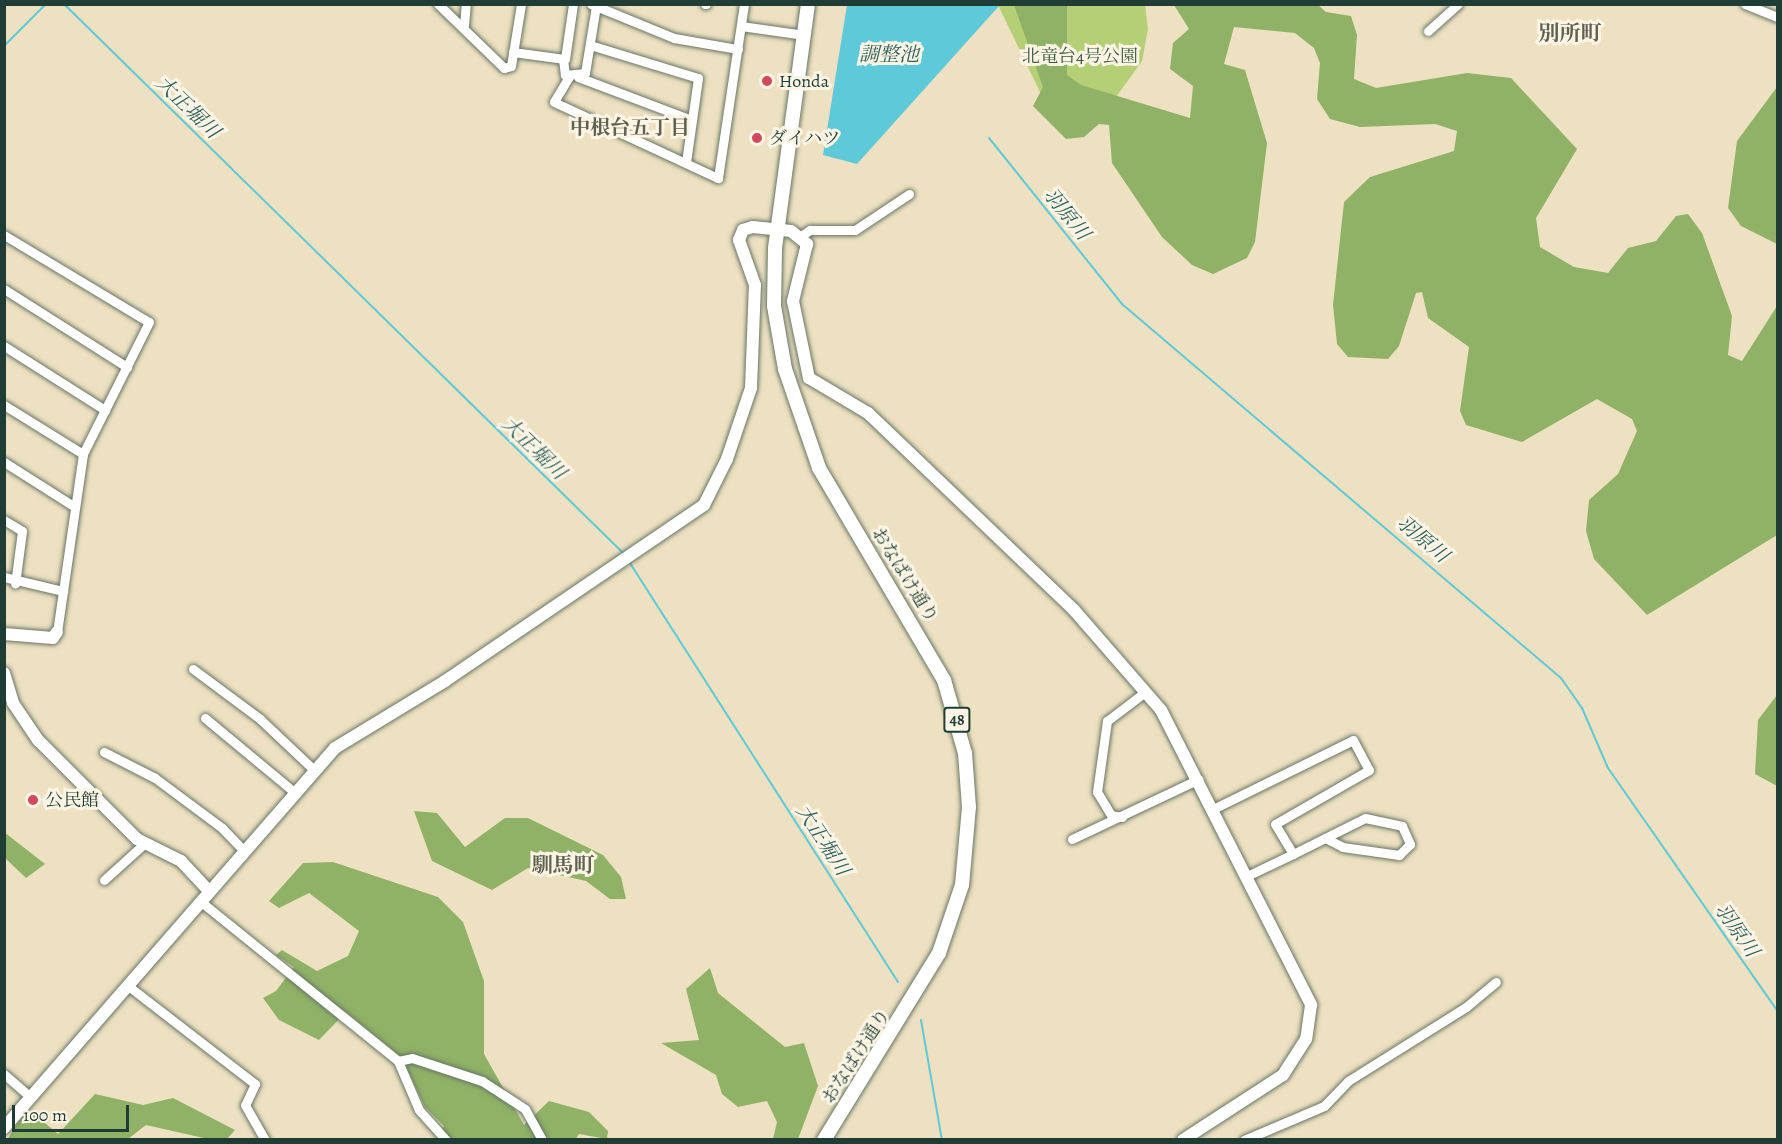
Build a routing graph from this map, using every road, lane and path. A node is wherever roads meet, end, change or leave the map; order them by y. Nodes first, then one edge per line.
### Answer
1 (438, 4) edge
2 (466, 4) edge
3 (520, 4) edge
4 (573, 4) edge
5 (744, 4) edge
6 (808, 4) edge
7 (1458, 4) edge
8 (1745, 4) edge
9 (599, 6) edge
10 (1778, 17) edge
11 (464, 25) junction
12 (741, 26) junction
13 (1428, 31) dead end
14 (804, 35) junction
15 (590, 45) junction
16 (738, 49) junction
17 (513, 52) junction
18 (563, 59) junction
19 (574, 76) junction
20 (692, 120) junction
21 (686, 162) junction
22 (909, 194) dead end
23 (777, 229) junction
24 (5, 235) edge
25 (801, 236) junction
26 (4, 288) edge
27 (4, 346) edge
28 (127, 367) junction
29 (4, 405) edge
30 (105, 410) junction
31 (83, 454) junction
32 (4, 462) edge
33 (75, 507) junction
34 (4, 519) edge
35 (4, 577) edge
36 (15, 584) junction
37 (63, 591) junction
38 (57, 632) joint
39 (5, 634) edge
40 (4, 641) edge
41 (193, 669) dead end
42 (4, 673) edge
43 (1145, 692) junction
44 (205, 718) dead end
45 (104, 752) dead end
46 (314, 770) junction
47 (1199, 779) junction
48 (294, 792) junction
49 (1213, 808) junction
50 (1122, 817) junction
51 (1324, 838) junction
52 (1072, 839) dead end
53 (145, 843) junction
54 (243, 850) junction
55 (1293, 854) junction
56 (1249, 875) junction
57 (104, 880) dead end
58 (208, 890) junction
59 (200, 901) junction
60 (1496, 982) dead end
61 (127, 985) junction
62 (398, 1061) junction
63 (4, 1074) edge
64 (30, 1097) junction
65 (4, 1128) edge
66 (265, 1140) edge
67 (446, 1140) edge
68 (542, 1140) edge
69 (824, 1140) edge
70 (1183, 1140) edge
71 (1244, 1140) edge

1 - 11 street
2 - 11 street
3 - 17 street
4 - 18 street
5 - 12 street
6 - 14 main road, おなばけ通り / 48
7 - 13 street
8 - 10 street
9 - 15 street
9 - 16 street
11 - 17 street
12 - 14 street
12 - 16 street
14 - 23 main road, おなばけ通り / 48
15 - 19 street
15 - 20 street
16 - 21 street
17 - 18 street
18 - 19 street
19 - 20 street
19 - 21 street
20 - 21 street
22 - 25 street
23 - 25 street
23 - 46 street
23 - 69 main road, おなばけ通り / 48
24 - 28 street
25 - 43 street
26 - 28 street
27 - 30 street
28 - 30 street
29 - 31 street
30 - 31 street
31 - 33 street
32 - 33 street
33 - 37 street
34 - 36 street
35 - 36 street
36 - 37 street
37 - 38 street
38 - 39 street
39 - 40 street
41 - 46 street
42 - 53 street
43 - 47 street
43 - 50 street
44 - 48 street
45 - 54 street
46 - 48 street
47 - 49 street
47 - 50 street
48 - 54 street
49 - 55 street
49 - 56 street
50 - 52 street
51 - 51 street
51 - 55 street
53 - 57 street
53 - 58 street
54 - 58 street
55 - 56 street
56 - 70 street
58 - 59 street
59 - 61 street
59 - 62 street
60 - 71 street
61 - 64 street
61 - 66 street
62 - 67 street
62 - 68 street
63 - 64 street
64 - 65 street

